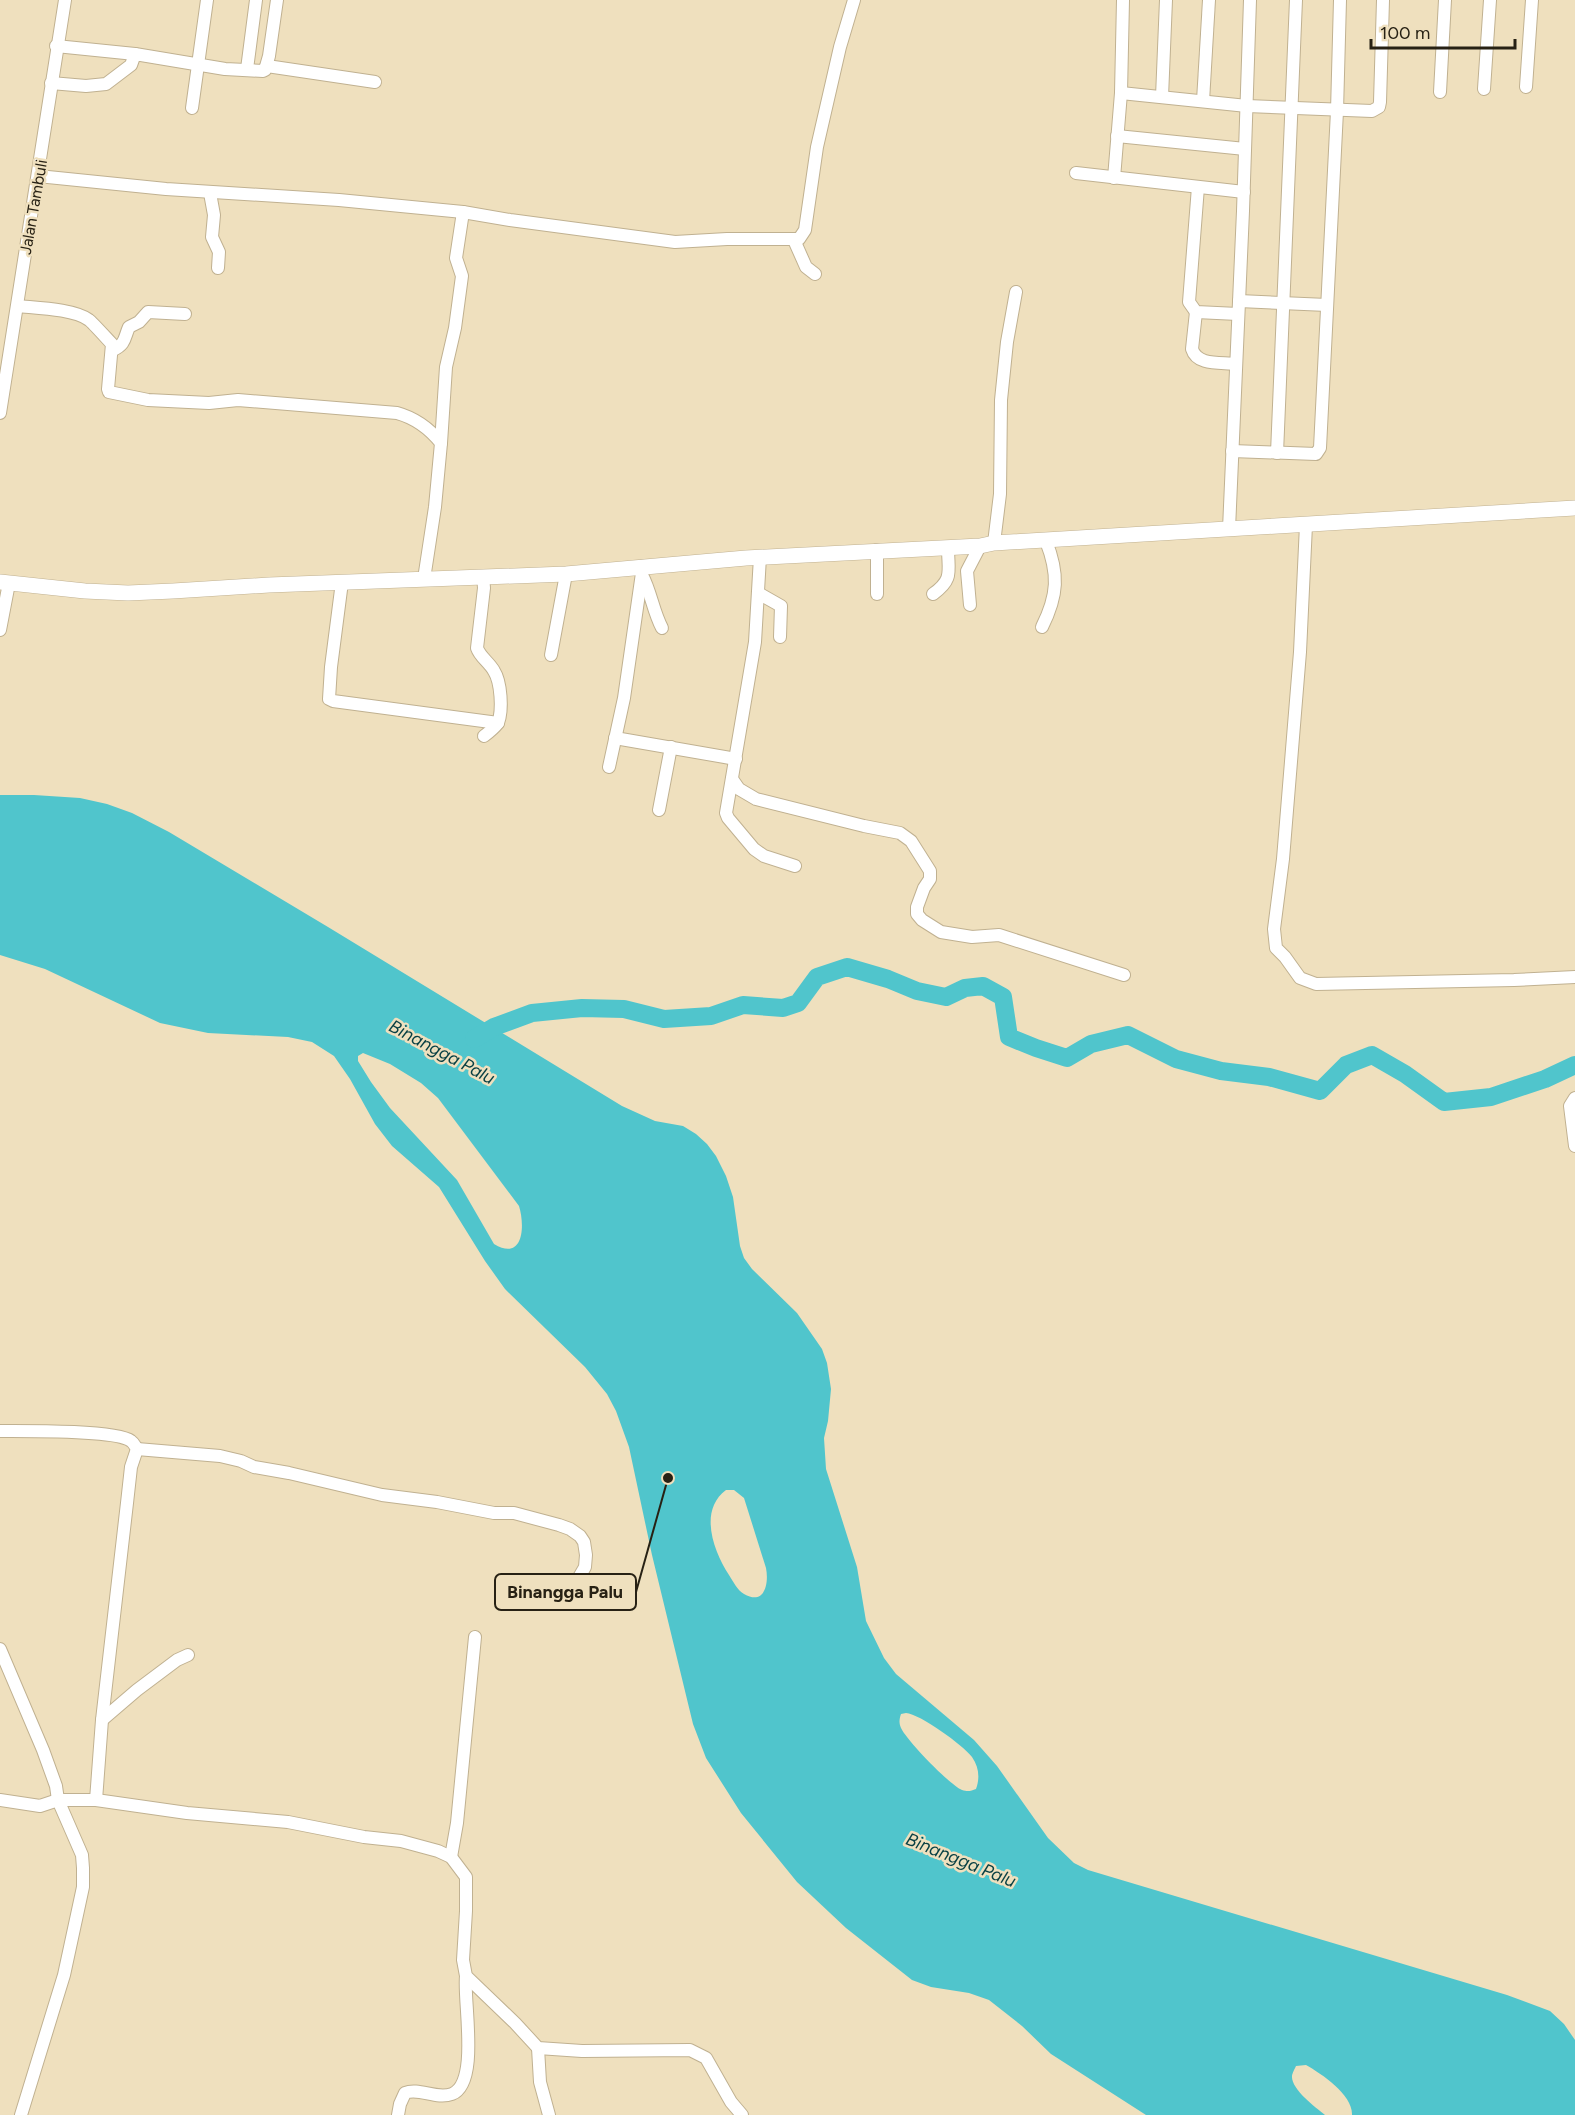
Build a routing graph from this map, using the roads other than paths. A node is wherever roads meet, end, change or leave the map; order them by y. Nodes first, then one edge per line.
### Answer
1 (65, 0) edge
2 (207, 0) edge
3 (256, 0) edge
4 (277, 0) edge
5 (854, 0) edge
6 (1123, 0) edge
7 (1166, 0) edge
8 (1209, 0) edge
9 (1250, 0) edge
10 (1296, 0) edge
11 (1340, 0) edge
12 (1383, 0) edge
13 (1445, 0) edge
14 (1490, 0) edge
15 (1532, 0) edge
16 (56, 46) junction
17 (135, 54) junction
18 (197, 64) junction
19 (267, 66) junction
20 (247, 69) junction
21 (375, 82) dead end
22 (51, 83) junction
23 (1526, 87) dead end
24 (1484, 89) dead end
25 (1440, 92) dead end
26 (1120, 93) junction
27 (1162, 97) junction
28 (1203, 101) junction
29 (1247, 106) junction
30 (192, 108) dead end
31 (1292, 108) junction
32 (1337, 111) junction
33 (1117, 136) junction
34 (1245, 149) junction
35 (1076, 173) dead end
36 (38, 176) junction
37 (1114, 178) junction
38 (1198, 187) junction
39 (1244, 192) junction
40 (210, 193) junction
41 (463, 212) junction
42 (794, 240) junction
43 (218, 268) dead end
44 (815, 274) dead end
45 (1016, 292) dead end
46 (1239, 301) junction
47 (1284, 303) junction
48 (1327, 305) junction
49 (18, 306) junction
50 (1196, 312) junction
51 (185, 314) dead end
52 (1238, 314) junction
53 (113, 350) junction
54 (1236, 364) junction
55 (0, 413) edge
56 (441, 442) junction
57 (1232, 451) junction
58 (1277, 453) junction
59 (1575, 508) edge
60 (1306, 525) junction
61 (1229, 529) junction
62 (1046, 541) junction
63 (987, 545) junction
64 (948, 548) junction
65 (877, 550) junction
66 (760, 557) junction
67 (642, 570) junction
68 (566, 574) junction
69 (483, 576) junction
70 (424, 579) junction
71 (342, 582) junction
72 (4, 583) edge
73 (758, 593) junction
74 (877, 594) dead end
75 (933, 594) dead end
76 (969, 605) dead end
77 (1042, 627) dead end
78 (662, 628) dead end
79 (0, 630) edge
80 (780, 637) dead end
81 (550, 655) dead end
82 (498, 723) junction
83 (484, 736) dead end
84 (615, 738) junction
85 (671, 747) junction
86 (736, 759) junction
87 (609, 767) dead end
88 (732, 780) junction
89 (659, 810) dead end
90 (795, 866) dead end
91 (1124, 975) dead end
92 (1575, 977) edge
93 (1575, 1098) edge
94 (1575, 1146) edge
95 (0, 1431) edge
96 (137, 1449) junction
97 (568, 1596) dead end
98 (475, 1636) dead end
99 (0, 1649) edge
100 (188, 1655) dead end
101 (102, 1720) junction
102 (0, 1800) edge
103 (58, 1800) junction
104 (96, 1800) junction
105 (451, 1857) junction
106 (466, 1976) junction
107 (538, 2048) junction
108 (21, 2115) edge
109 (399, 2115) edge
110 (549, 2115) edge
111 (742, 2115) edge

1 - 16 street, Jalan Tambuli
2 - 18 street
3 - 20 street
4 - 19 street
5 - 42 street
6 - 26 street
7 - 27 street
8 - 28 street
9 - 29 street
10 - 31 street
11 - 32 street
12 - 32 street
13 - 25 street
14 - 24 street
15 - 23 street
16 - 17 street
16 - 22 street, Jalan Tambuli
17 - 18 street
17 - 22 street
18 - 20 street
18 - 30 street
19 - 20 street
19 - 21 street
22 - 36 street, Jalan Tambuli
26 - 27 street
26 - 33 street
27 - 28 street
28 - 29 street
29 - 31 street
29 - 34 street
31 - 32 street
31 - 47 street
32 - 48 street
33 - 34 street
33 - 37 street
34 - 39 street
35 - 37 street
36 - 40 street
36 - 49 street, Jalan Tambuli
37 - 38 street
38 - 39 street
38 - 50 street
39 - 46 street
40 - 41 street
40 - 43 street
41 - 42 street
41 - 56 street
42 - 44 street
45 - 63 street
46 - 47 street
46 - 52 street
47 - 48 street
47 - 58 street
48 - 58 street
49 - 53 street
49 - 55 street, Jalan Tambuli
50 - 52 street
50 - 54 street
51 - 53 street
52 - 54 street
53 - 56 street
54 - 57 street
56 - 70 street
57 - 58 street
57 - 61 street
59 - 60 main road
60 - 61 main road
60 - 92 street
61 - 62 main road
62 - 63 main road
62 - 77 street
63 - 64 main road
63 - 76 street
64 - 65 main road
64 - 75 street
65 - 66 main road
65 - 74 street
66 - 67 main road
66 - 73 street
67 - 68 main road
67 - 78 street
67 - 84 street
68 - 69 main road
68 - 81 street
69 - 70 main road
69 - 82 street
70 - 71 main road
71 - 72 main road
71 - 82 street
72 - 79 street
73 - 80 street
73 - 86 street
82 - 83 street
84 - 85 street
84 - 87 street
85 - 86 street
85 - 89 street
86 - 88 street
88 - 90 street
88 - 91 street
93 - 94 street
95 - 96 street
96 - 97 street
96 - 101 street
98 - 105 street
99 - 103 street
100 - 101 street
101 - 104 street
102 - 103 street
103 - 104 street
103 - 108 street
104 - 105 street
105 - 106 street
106 - 107 street
106 - 109 street
107 - 110 street
107 - 111 street

